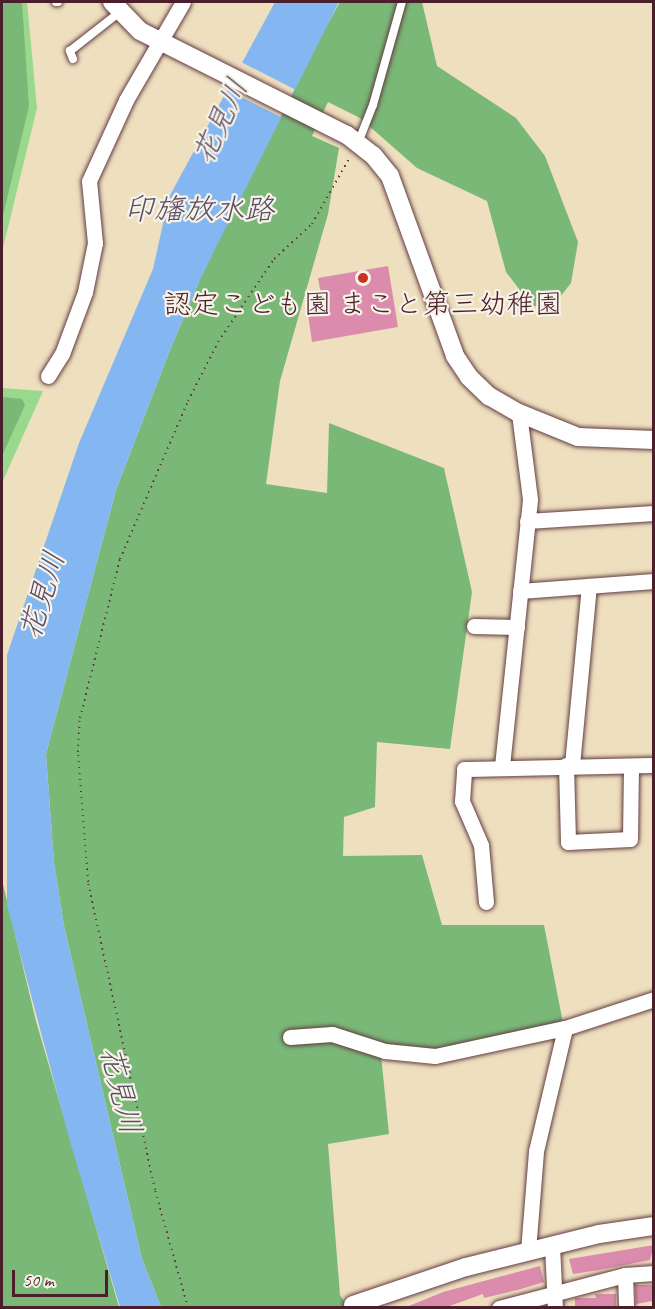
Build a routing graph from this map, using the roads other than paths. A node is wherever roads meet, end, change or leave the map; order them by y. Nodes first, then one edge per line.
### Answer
1 (183, 2) edge
2 (402, 2) edge
3 (116, 7) edge
4 (170, 45) junction
5 (73, 58) dead end
6 (353, 143) junction
7 (48, 376) dead end
8 (519, 413) junction
9 (654, 440) edge
10 (654, 513) edge
11 (527, 521) junction
12 (654, 581) edge
13 (589, 586) junction
14 (520, 591) junction
15 (474, 626) dead end
16 (517, 627) junction
17 (569, 765) junction
18 (654, 765) edge
19 (502, 766) junction
20 (631, 766) junction
21 (486, 902) dead end
22 (654, 999) edge
23 (565, 1028) junction
24 (290, 1037) dead end
25 (654, 1226) edge
26 (552, 1245) junction
27 (528, 1251) junction
28 (654, 1273) edge
29 (625, 1275) junction
30 (555, 1292) junction
31 (354, 1306) edge
32 (499, 1308) edge
33 (555, 1308) edge
34 (626, 1308) edge

1 - 4 street
2 - 6 lane
3 - 4 street
3 - 5 lane
4 - 6 street
4 - 7 street
6 - 8 street
8 - 9 street
8 - 11 street
10 - 11 street
11 - 14 street
12 - 13 street
13 - 14 street
13 - 17 street
14 - 16 street
15 - 16 street
16 - 19 street
17 - 19 street
17 - 20 street
17 - 20 street
18 - 20 street
19 - 21 street
22 - 23 street
23 - 24 street
23 - 27 street
25 - 26 street
26 - 27 street
26 - 30 street
27 - 31 street
28 - 29 street
29 - 30 street
29 - 34 street
30 - 32 street
30 - 33 street

